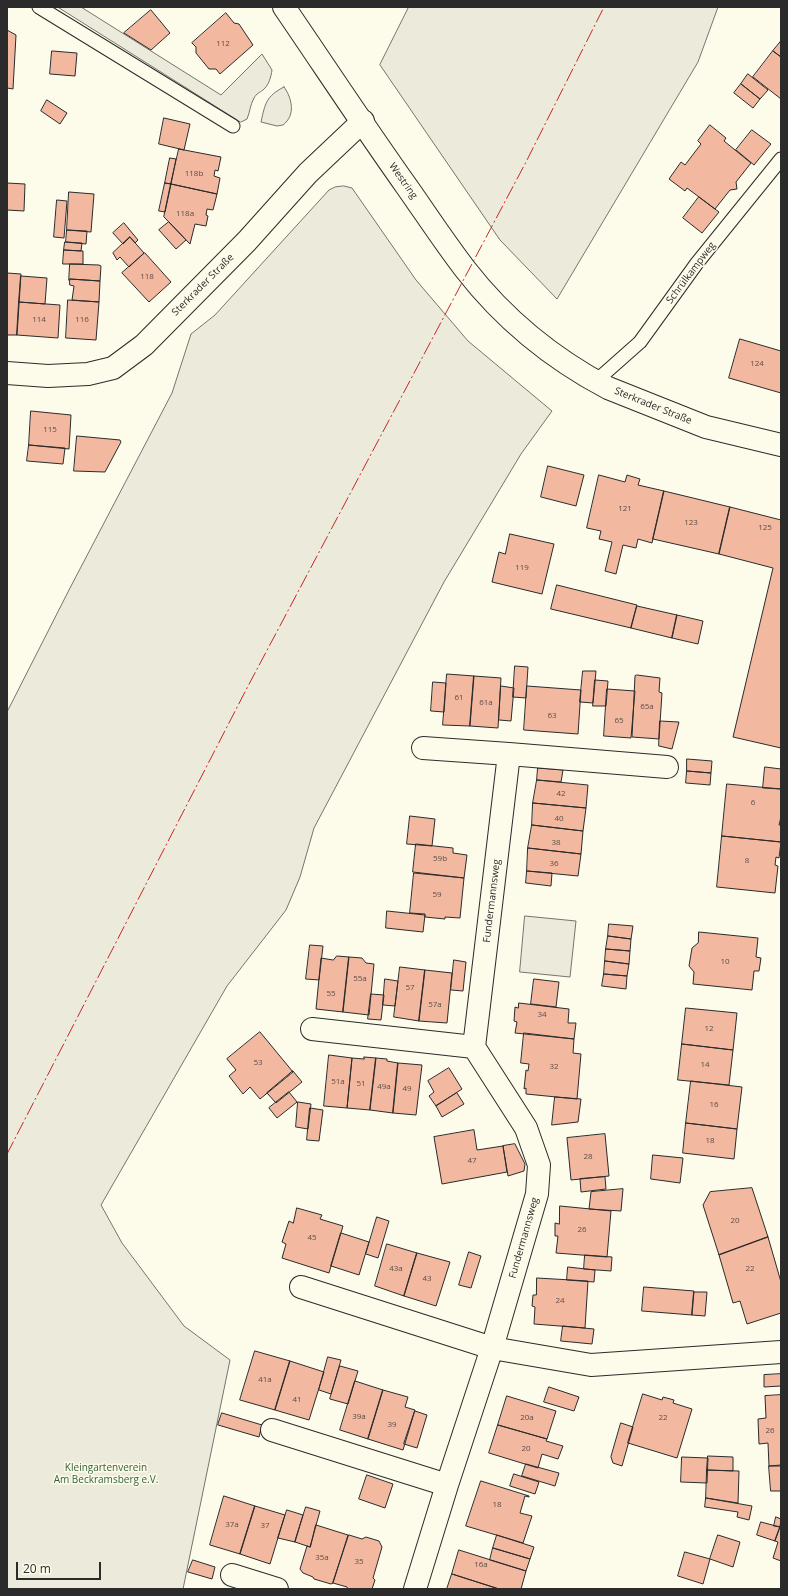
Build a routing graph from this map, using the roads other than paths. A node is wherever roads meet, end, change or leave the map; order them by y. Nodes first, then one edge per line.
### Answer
1 (39, 7) edge
2 (284, 7) edge
3 (362, 121) junction
4 (233, 126) dead end
5 (781, 159) edge
6 (536, 342) joint
7 (7, 374) edge
8 (596, 381) junction
9 (781, 445) edge
10 (423, 748) dead end
11 (509, 754) junction
12 (667, 766) dead end
13 (312, 1029) dead end
14 (474, 1047) junction
15 (301, 1287) dead end
16 (492, 1348) junction
17 (781, 1352) edge
18 (272, 1430) dead end
19 (447, 1485) junction
20 (232, 1575) dead end
21 (277, 1589) edge
22 (415, 1589) edge

1 - 4 lane
2 - 3 street, Westring
3 - 6 street, Westring
3 - 7 street, Sterkrader Straße
5 - 8 lane, Schrülkampweg
6 - 8 street, Sterkrader Straße
8 - 9 street, Sterkrader Straße
10 - 11 street
11 - 12 street
11 - 14 street, Fundermannsweg
13 - 14 street
14 - 16 street, Fundermannsweg
15 - 16 street
16 - 17 street
16 - 19 street, Fundermannsweg
18 - 19 street
19 - 22 street, Fundermannsweg
20 - 21 street

